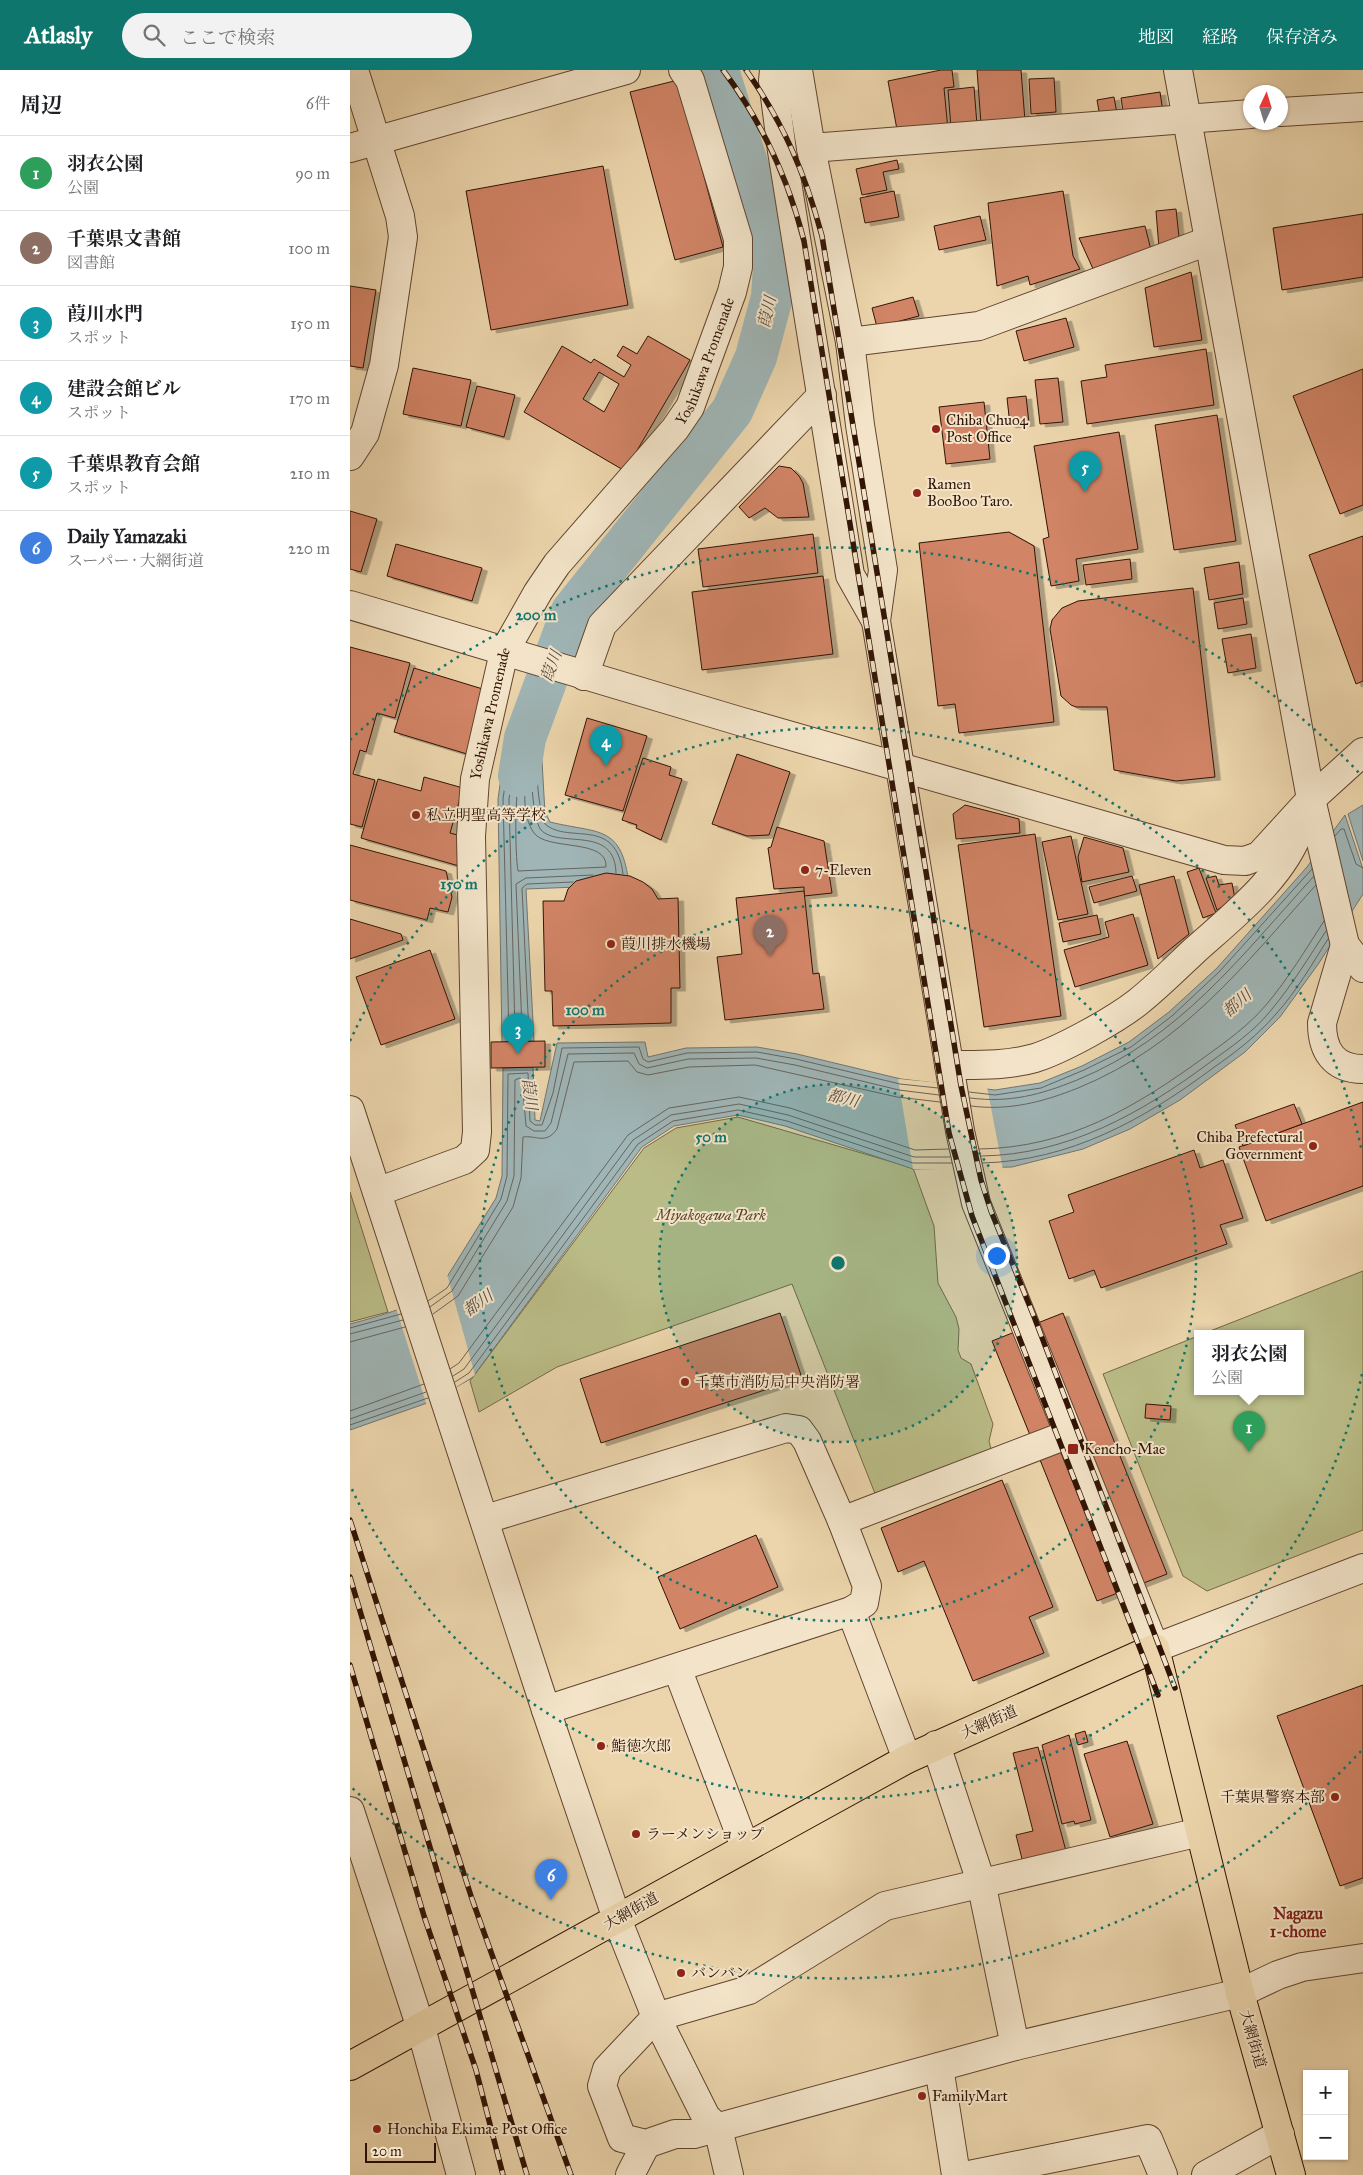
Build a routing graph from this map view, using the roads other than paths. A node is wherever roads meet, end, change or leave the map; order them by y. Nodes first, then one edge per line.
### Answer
1 (354, 70) edge
2 (626, 70) edge
3 (683, 70) edge
4 (774, 70) edge
5 (799, 70) edge
6 (1178, 70) edge
7 (1363, 106) edge
8 (1288, 111) edge
9 (1243, 114) edge
10 (1186, 118) junction
11 (377, 140) junction
12 (350, 148) edge
13 (811, 148) junction
14 (1208, 241) junction
15 (850, 342) junction
16 (822, 395) junction
17 (350, 456) edge
18 (350, 605) edge
19 (876, 621) junction
20 (504, 652) junction
21 (575, 673) junction
22 (1363, 752) edge
23 (900, 768) junction
24 (1311, 799) junction
25 (1345, 946) junction
26 (1363, 968) edge
27 (949, 1065) junction
28 (1363, 1069) edge
29 (350, 1110) edge
30 (377, 1192) junction
31 (1069, 1434) junction
32 (486, 1519) junction
33 (842, 1521) junction
34 (1363, 1568) edge
35 (851, 1611) junction
36 (1155, 1648) junction
37 (677, 1668) junction
38 (546, 1710) junction
39 (936, 1745) junction
40 (907, 1759) junction
41 (350, 1811) edge
42 (1200, 1832) junction
43 (744, 1847) junction
44 (981, 1882) junction
45 (617, 1919) junction
46 (1363, 1958) edge
47 (1240, 1993) junction
48 (656, 2017) junction
49 (421, 2028) junction
50 (1015, 2046) junction
51 (350, 2066) edge
52 (939, 2067) junction
53 (718, 2128) junction
54 (1280, 2134) junction
55 (646, 2144) junction
56 (461, 2175) edge
57 (630, 2175) edge
58 (729, 2175) edge
59 (956, 2175) edge
60 (969, 2175) edge
61 (1163, 2175) edge
62 (1206, 2175) edge
63 (1291, 2175) edge

1 - 11 street
2 - 11 street
3 - 20 street, Yoshikawa Promenade
4 - 16 street
5 - 13 street
6 - 10 street
7 - 8 street
9 - 10 street
10 - 13 street
10 - 14 street
11 - 12 street
11 - 17 street
13 - 15 street
14 - 15 street
14 - 24 street
15 - 19 street
16 - 19 street
16 - 21 street
18 - 20 street
19 - 23 street
20 - 21 street
20 - 30 street, Yoshikawa Promenade
21 - 23 street
22 - 24 street
23 - 24 street
23 - 27 street
24 - 25 street
24 - 27 street
25 - 26 street
25 - 28 street
27 - 31 street
29 - 30 street
30 - 32 street
31 - 33 street
31 - 36 street
32 - 33 street
32 - 38 street
33 - 35 street
34 - 36 street
35 - 37 street
35 - 40 street
36 - 39 main road, 大網街道
36 - 42 main road, 大網街道
37 - 38 street
37 - 43 street
38 - 45 street
39 - 40 main road, 大網街道
39 - 44 street
40 - 43 main road, 大網街道
41 - 49 street
42 - 44 street
42 - 47 main road, 大網街道
43 - 45 main road, 大網街道
44 - 48 street
44 - 50 street
45 - 48 street
45 - 49 main road, 大網街道
46 - 47 street
47 - 50 street
47 - 54 main road, 大網街道
48 - 53 street
48 - 55 street
49 - 51 main road, 大網街道
49 - 56 street
50 - 52 street
52 - 53 street
52 - 59 street
53 - 55 street
53 - 58 street
54 - 62 street
54 - 63 main road, 大網街道
55 - 57 street
60 - 61 street

